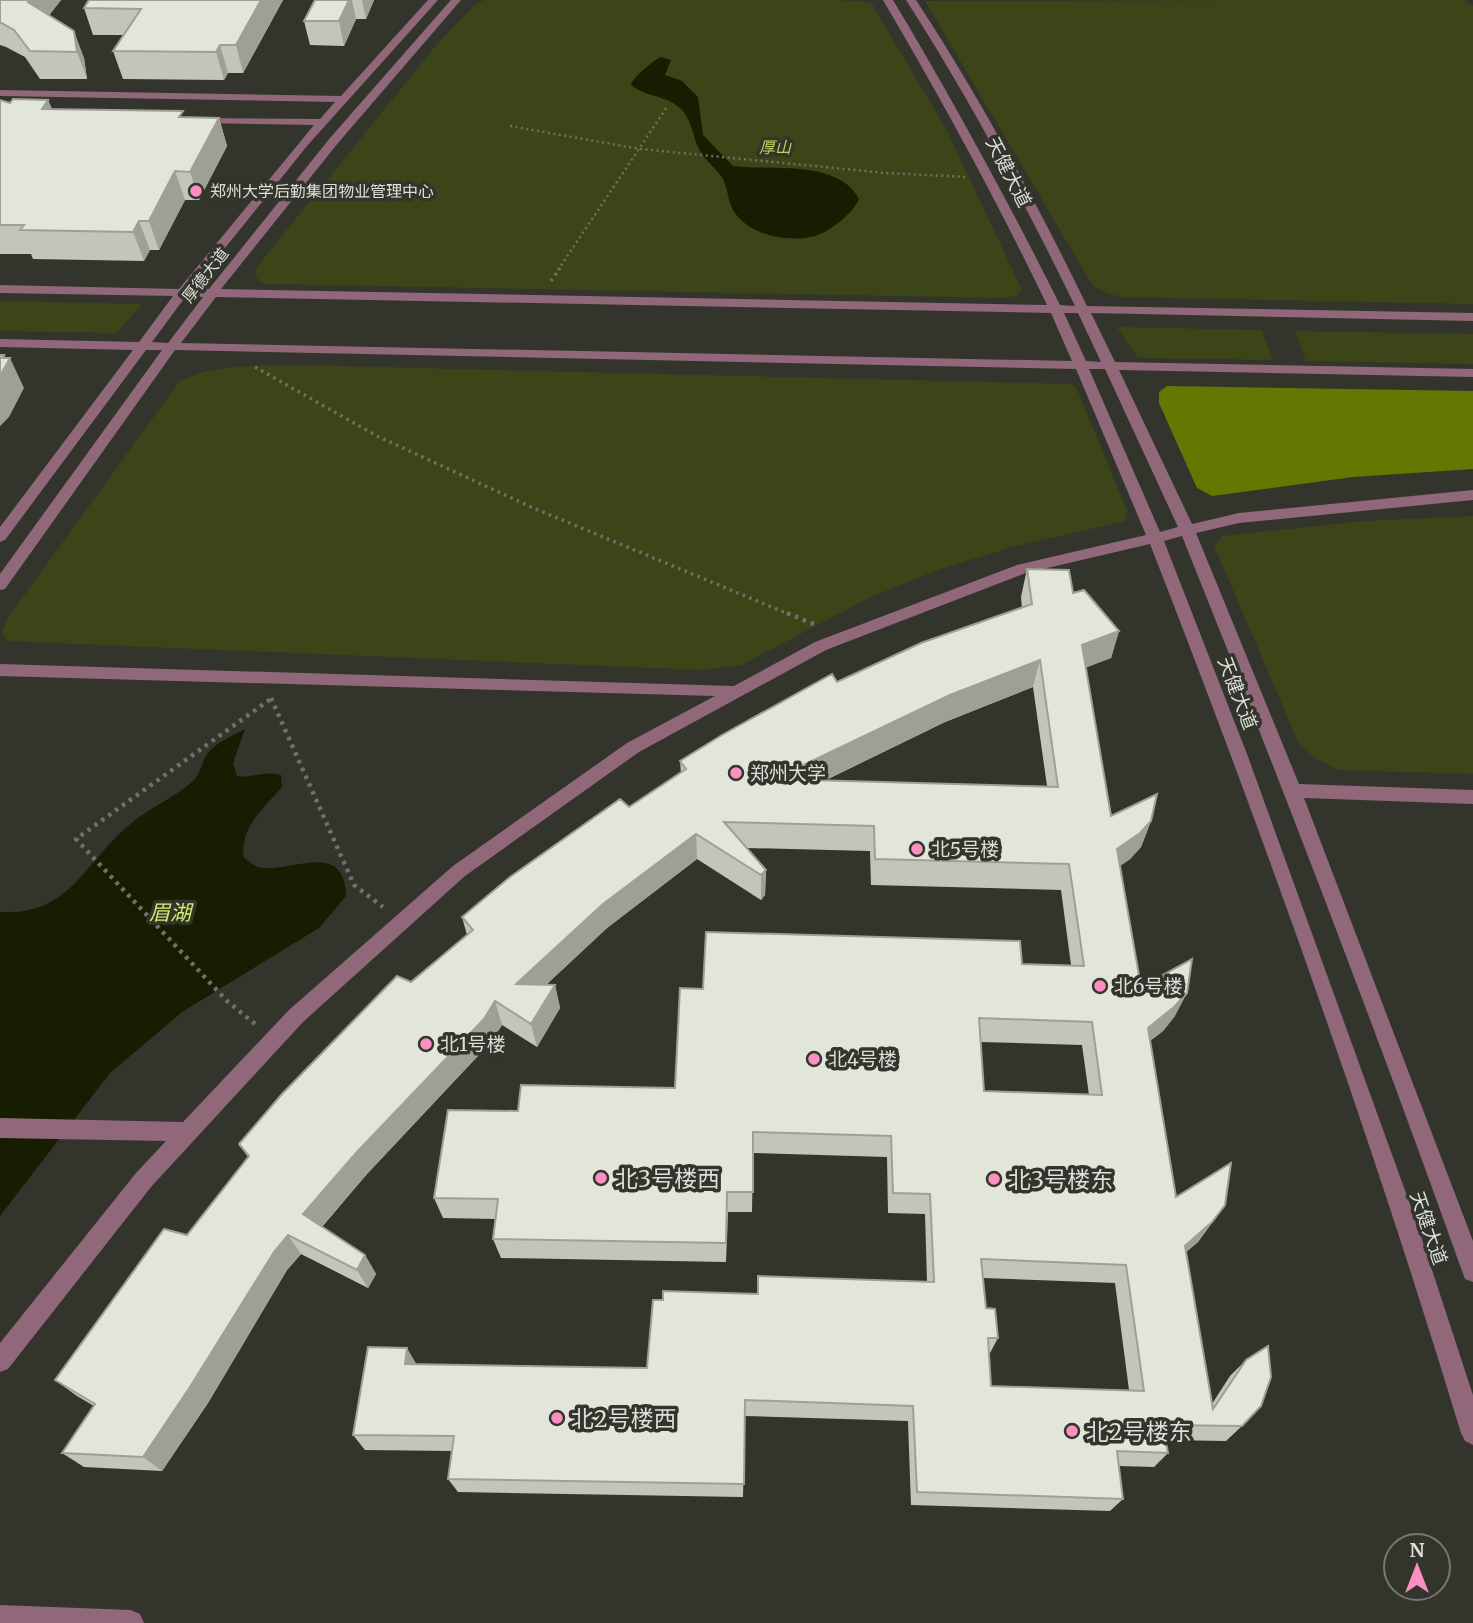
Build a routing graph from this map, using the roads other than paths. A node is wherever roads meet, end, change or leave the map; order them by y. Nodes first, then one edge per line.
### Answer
1 (433, 0) edge
2 (456, 0) edge
3 (888, 0) edge
4 (911, 0) edge
5 (0, 93) edge
6 (344, 99) junction
7 (189, 120) edge
8 (323, 122) junction
9 (0, 289) edge
10 (183, 292) junction
11 (211, 293) junction
12 (1053, 309) junction
13 (1083, 310) junction
14 (1473, 317) edge
15 (0, 344) edge
16 (142, 346) junction
17 (171, 347) junction
18 (1080, 365) junction
19 (1111, 366) junction
20 (1473, 373) edge
21 (1473, 495) edge
22 (1186, 528) junction
23 (1154, 534) junction
24 (0, 537) edge
25 (0, 585) edge
26 (0, 670) edge
27 (729, 690) junction
28 (1293, 791) junction
29 (1473, 797) edge
30 (0, 1128) edge
31 (184, 1132) junction
32 (1473, 1271) edge
33 (0, 1361) edge
34 (1473, 1433) edge
35 (0, 1618) edge
36 (131, 1623) edge

1 - 6 lane, 厚德大道
2 - 11 lane, 厚德大道
3 - 12 lane, 天健大道
4 - 13 lane, 天健大道
5 - 6 lane
6 - 8 lane, 厚德大道
7 - 8 lane
8 - 10 lane, 厚德大道
9 - 10 lane
10 - 11 lane
10 - 16 lane, 厚德大道
11 - 12 lane
11 - 17 lane, 厚德大道
12 - 13 lane
12 - 18 lane, 天健大道
13 - 14 lane
13 - 19 lane, 天健大道
15 - 16 lane
16 - 17 lane
16 - 24 lane, 厚德大道
17 - 18 lane
17 - 25 lane, 厚德大道
18 - 19 lane
18 - 23 lane, 天健大道
19 - 20 lane
19 - 22 lane, 天健大道
21 - 22 lane
22 - 23 lane
22 - 28 lane, 天健大道
23 - 27 lane
23 - 34 lane, 天健大道
26 - 27 lane
27 - 31 lane
28 - 29 lane
28 - 32 lane, 天健大道
30 - 31 lane
31 - 33 lane
35 - 36 lane

